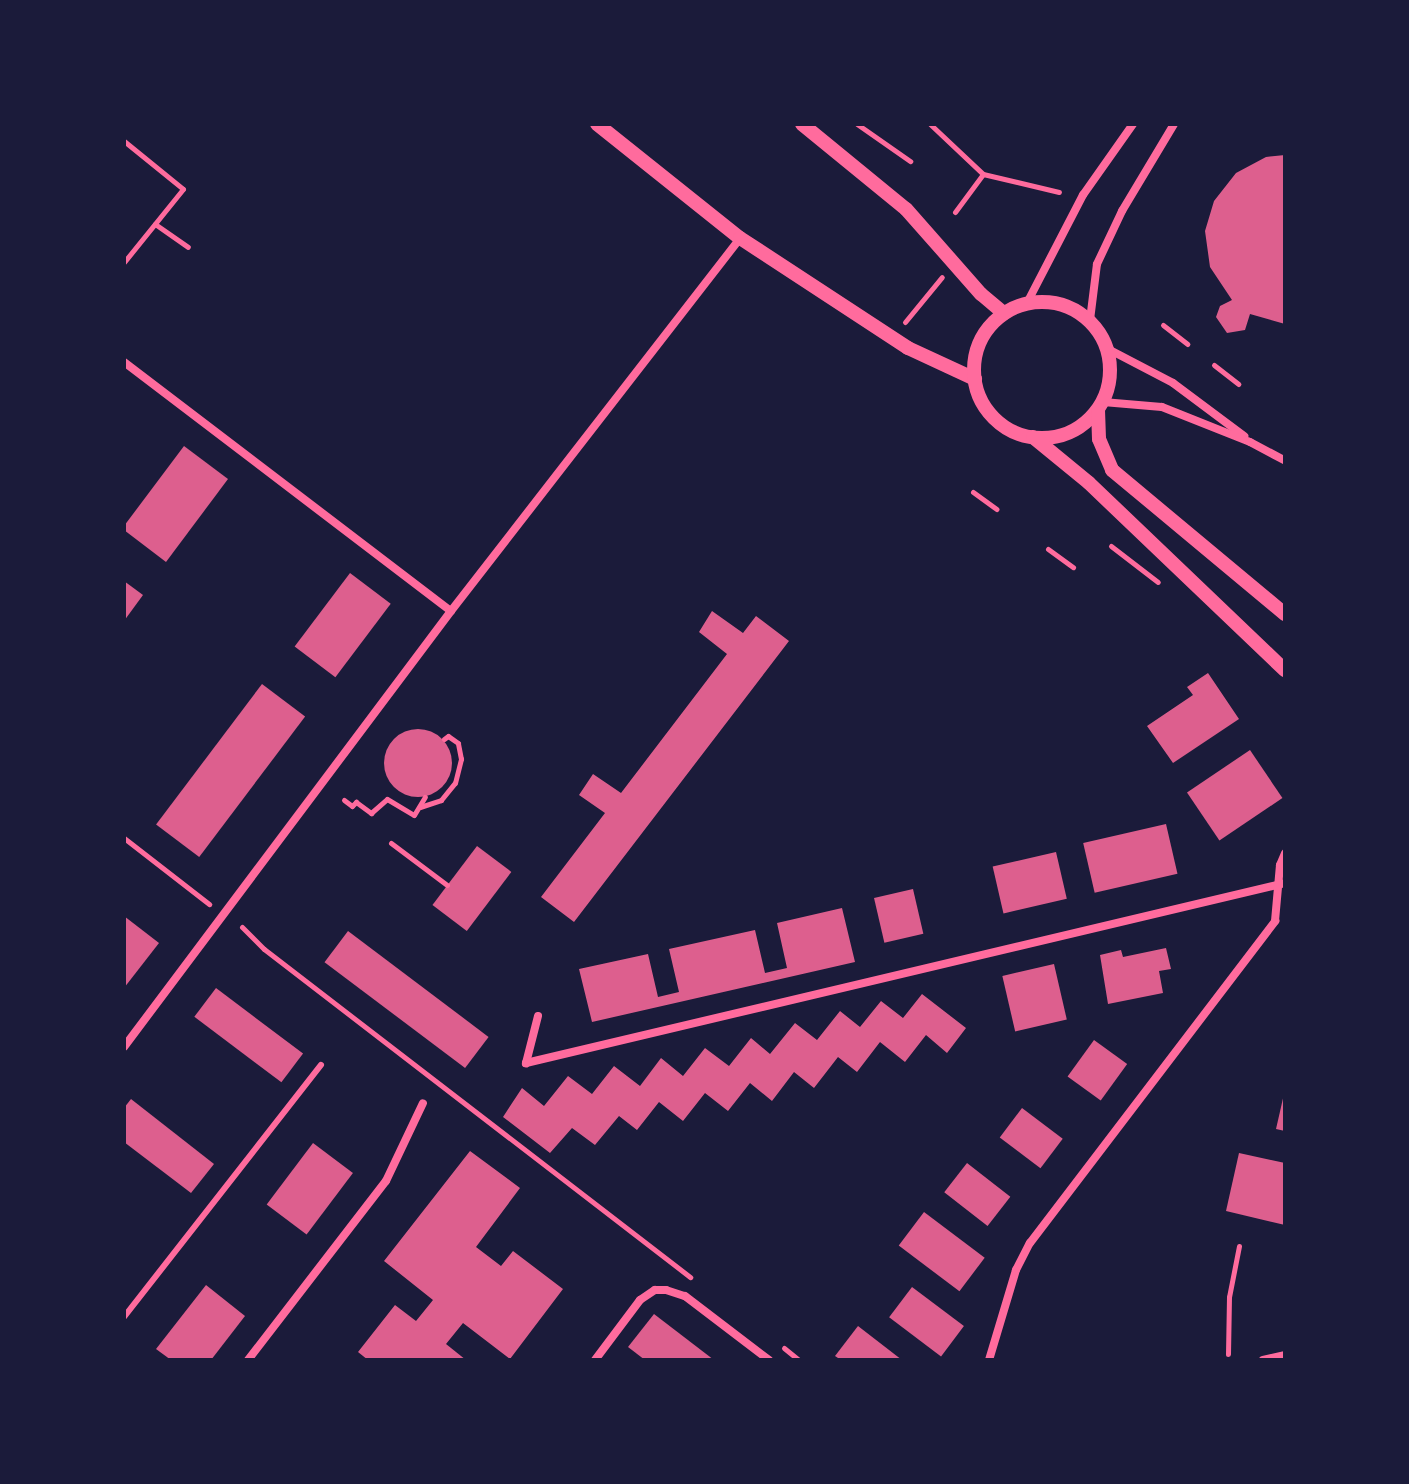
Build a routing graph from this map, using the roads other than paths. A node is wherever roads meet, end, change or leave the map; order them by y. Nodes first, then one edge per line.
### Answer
1 (597, 124) edge
2 (802, 124) edge
3 (1133, 124) edge
4 (1174, 124) edge
5 (740, 238) junction
6 (1027, 303) junction
7 (1004, 313) junction
8 (1090, 320) junction
9 (1108, 349) junction
10 (124, 362) edge
11 (975, 379) junction
12 (1100, 406) junction
13 (1033, 437) junction
14 (1250, 442) junction
15 (1285, 461) edge
16 (451, 611) junction
17 (1285, 614) edge
18 (1285, 670) edge
19 (1285, 853) edge
20 (1282, 884) edge
21 (538, 1016) dead end
22 (124, 1047) edge
23 (321, 1065) dead end
24 (423, 1103) dead end
25 (124, 1317) edge
26 (1285, 1355) edge
27 (248, 1360) edge
28 (595, 1360) edge
29 (769, 1360) edge
30 (989, 1360) edge
31 (1263, 1360) edge

1 - 5 street
2 - 7 street
3 - 6 street
4 - 8 street
5 - 11 street
5 - 16 street
6 - 7 street
6 - 8 street
7 - 11 street
8 - 9 street
9 - 12 street
9 - 14 street
10 - 16 street
11 - 13 street
12 - 13 street
12 - 14 street
12 - 17 street
13 - 18 street
14 - 15 street
16 - 22 street
19 - 20 street
20 - 21 street
20 - 30 street
23 - 25 lane
24 - 27 street
26 - 31 street
28 - 29 street

